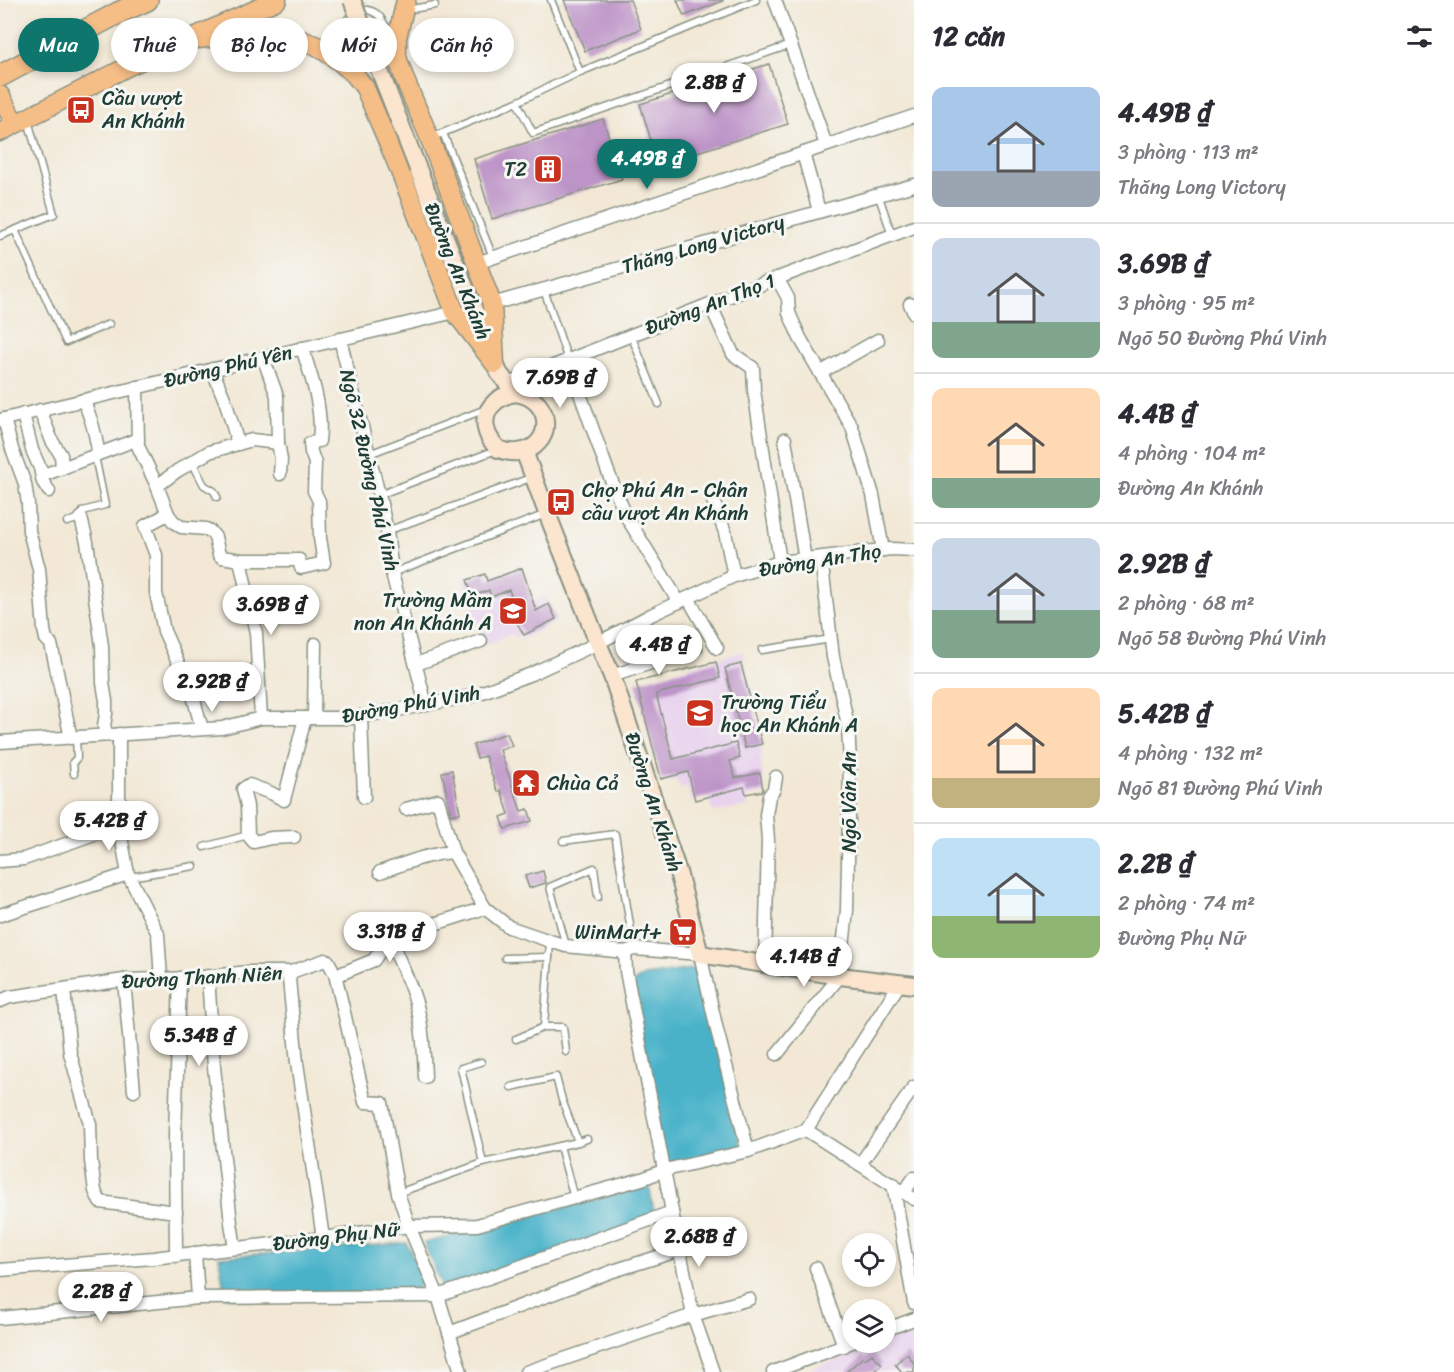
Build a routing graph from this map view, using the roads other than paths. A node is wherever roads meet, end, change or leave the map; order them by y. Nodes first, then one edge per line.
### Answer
1 (147, 0) edge
2 (278, 0) edge
3 (352, 0) edge
4 (551, 0) edge
5 (756, 0) edge
6 (775, 0) edge
7 (435, 4) dead end
8 (404, 5) edge
9 (349, 18) edge
10 (380, 18) edge
11 (198, 35) edge
12 (397, 38) edge
13 (198, 39) edge
14 (790, 45) junction
15 (397, 57) edge
16 (117, 72) edge
17 (354, 72) edge
18 (580, 72) junction
19 (355, 75) junction
20 (0, 76) edge
21 (0, 95) edge
22 (517, 102) junction
23 (914, 116) edge
24 (14, 124) edge
25 (436, 136) junction
26 (826, 145) junction
27 (803, 153) junction
28 (914, 185) edge
29 (878, 195) junction
30 (819, 211) junction
31 (914, 227) edge
32 (15, 230) junction
33 (891, 235) junction
34 (0, 236) edge
35 (485, 260) junction
36 (777, 278) junction
37 (543, 289) junction
38 (492, 304) junction
39 (710, 304) junction
40 (455, 312) junction
41 (109, 324) dead end
42 (631, 334) junction
43 (340, 339) junction
44 (878, 340) dead end
45 (302, 348) junction
46 (263, 357) junction
47 (568, 360) junction
48 (212, 369) junction
49 (820, 373) junction
50 (504, 379) junction
51 (137, 387) junction
52 (83, 400) junction
53 (494, 404) junction
54 (660, 404) dead end
55 (40, 410) junction
56 (23, 414) junction
57 (2, 419) edge
58 (138, 439) junction
59 (785, 439) dead end
60 (278, 443) junction
61 (238, 444) junction
62 (498, 449) junction
63 (524, 451) junction
64 (369, 454) junction
65 (95, 455) junction
66 (192, 462) junction
67 (62, 468) junction
68 (49, 473) dead end
69 (280, 474) dead end
70 (534, 477) junction
71 (157, 486) junction
72 (49, 491) dead end
73 (379, 495) junction
74 (217, 497) dead end
75 (712, 498) dead end
76 (547, 513) junction
77 (168, 514) junction
78 (81, 518) junction
79 (67, 522) dead end
80 (387, 531) junction
81 (883, 550) junction
82 (914, 550) edge
83 (821, 558) junction
84 (240, 560) junction
85 (805, 560) junction
86 (780, 562) junction
87 (392, 573) junction
88 (734, 576) junction
89 (683, 600) junction
90 (831, 639) junction
91 (481, 641) dead end
92 (598, 643) junction
93 (315, 644) dead end
94 (696, 648) dead end
95 (717, 648) dead end
96 (762, 650) dead end
97 (416, 664) junction
98 (612, 676) junction
99 (426, 705) junction
100 (361, 717) junction
101 (261, 718) junction
102 (309, 718) junction
103 (202, 729) junction
104 (113, 735) junction
105 (74, 737) junction
106 (0, 742) edge
107 (74, 774) dead end
108 (776, 777) dead end
109 (364, 797) dead end
110 (406, 809) dead end
111 (119, 825) junction
112 (248, 835) junction
113 (294, 837) dead end
114 (563, 841) dead end
115 (204, 847) dead end
116 (453, 852) junction
117 (0, 861) edge
118 (194, 866) dead end
119 (380, 872) dead end
120 (129, 876) junction
121 (598, 897) dead end
122 (485, 908) junction
123 (0, 915) edge
124 (391, 940) junction
125 (550, 941) junction
126 (566, 946) junction
127 (630, 951) junction
128 (700, 954) junction
129 (549, 957) junction
130 (506, 958) dead end
131 (765, 964) junction
132 (291, 972) junction
133 (335, 974) junction
134 (208, 976) junction
135 (840, 976) junction
136 (180, 978) junction
137 (161, 979) junction
138 (124, 980) junction
139 (907, 984) edge
140 (64, 989) junction
141 (0, 1001) edge
142 (544, 1027) junction
143 (516, 1039) dead end
144 (566, 1052) dead end
145 (777, 1054) dead end
146 (481, 1062) dead end
147 (425, 1077) dead end
148 (511, 1087) dead end
149 (914, 1087) edge
150 (134, 1091) dead end
151 (806, 1130) junction
152 (587, 1139) dead end
153 (578, 1142) junction
154 (560, 1146) junction
155 (748, 1151) junction
156 (483, 1163) junction
157 (860, 1164) junction
158 (665, 1170) junction
159 (914, 1178) edge
160 (893, 1184) junction
161 (398, 1193) junction
162 (909, 1195) edge
163 (574, 1198) junction
164 (176, 1212) junction
165 (672, 1212) junction
166 (409, 1226) junction
167 (728, 1237) dead end
168 (324, 1238) junction
169 (235, 1248) junction
170 (680, 1250) junction
171 (195, 1253) junction
172 (176, 1256) junction
173 (816, 1268) dead end
174 (0, 1270) edge
175 (438, 1296) junction
176 (198, 1299) junction
177 (749, 1299) dead end
178 (914, 1303) edge
179 (693, 1315) junction
180 (0, 1318) edge
181 (914, 1319) edge
182 (896, 1326) edge
183 (842, 1330) edge
184 (450, 1334) junction
185 (842, 1346) edge
186 (461, 1372) edge
187 (526, 1372) edge
188 (713, 1372) edge
189 (773, 1372) edge

1 - 20 highway
2 - 11 main road
3 - 50 street, Đường An Khánh, bridge
4 - 18 lane
5 - 18 lane
6 - 14 street
7 - 8 lane
8 - 12 main road
9 - 10 lane
13 - 19 main road
14 - 22 lane
14 - 26 street
15 - 25 main road
16 - 24 main road
17 - 19 lane
18 - 22 lane
19 - 40 main road
21 - 24 main road
22 - 25 lane
23 - 26 street
24 - 32 lane
25 - 35 main road
26 - 27 street
27 - 30 street
27 - 35 street
28 - 29 street, Thăng Long Victory
29 - 30 street, Thăng Long Victory
29 - 33 lane
30 - 37 street, Thăng Long Victory
31 - 33 street, Đường An Thọ 1
32 - 34 lane
32 - 41 lane
33 - 36 street, Đường An Thọ 1
35 - 38 main road
36 - 39 street, Đường An Thọ 1
36 - 49 street
37 - 38 street, Thăng Long Victory
37 - 47 lane
38 - 50 main road
39 - 42 street, Đường An Thọ 1
39 - 86 street
40 - 43 street, Đường Phú Yên
40 - 50 main road
42 - 47 street, Đường An Thọ 1
42 - 54 lane
43 - 45 street, Đường Phú Yên
43 - 64 street, Ngõ 32 Đường Phú Vinh
44 - 49 street
45 - 46 street, Đường Phú Yên
45 - 84 street
46 - 48 street, Đường Phú Yên
46 - 60 street
47 - 50 street, Đường An Thọ 1
47 - 89 street
48 - 51 street, Đường Phú Yên
48 - 61 street
49 - 81 street
50 - 53 street, Đường An Khánh
50 - 53 street
50 - 63 street
51 - 52 street, Đường Phú Yên
51 - 58 street
52 - 55 street, Đường Phú Yên
52 - 65 street
53 - 62 street, Đường An Khánh
53 - 64 lane
55 - 56 street, Đường Phú Yên
55 - 67 street
56 - 57 street, Đường Phú Yên
56 - 72 street
57 - 105 street
58 - 65 street
58 - 71 street
59 - 85 street
60 - 61 street
60 - 69 street
61 - 66 street
62 - 63 street
62 - 73 lane
63 - 70 street, Đường An Khánh
64 - 73 street, Ngõ 32 Đường Phú Vinh
65 - 67 street
65 - 78 lane
66 - 71 street
66 - 74 lane
67 - 68 street
70 - 76 street, Đường An Khánh
70 - 80 lane
71 - 77 street
73 - 80 street, Ngõ 32 Đường Phú Vinh
75 - 88 street
76 - 87 lane
76 - 92 street, Đường An Khánh
77 - 84 street
77 - 103 street
78 - 79 lane
78 - 104 street
80 - 87 street, Ngõ 32 Đường Phú Vinh
81 - 82 street, Đường An Thọ
81 - 83 street, Đường An Thọ
83 - 85 street, Đường An Thọ
83 - 90 street, Ngõ Vân An
84 - 101 street
85 - 86 street, Đường An Thọ
86 - 88 street, Đường An Thọ
87 - 97 street, Ngõ 32 Đường Phú Vinh
88 - 89 street, Đường An Thọ
89 - 92 street, Đường An Thọ
89 - 95 street
90 - 96 lane
90 - 135 street, Ngõ Vân An
91 - 97 street
92 - 98 street, Đường An Khánh
92 - 99 street, Đường Phú Vinh
93 - 102 street
94 - 98 street
97 - 99 street, Ngõ 32 Đường Phú Vinh
98 - 128 street, Đường An Khánh
99 - 100 street, Đường Phú Vinh
100 - 102 street, Đường Phú Vinh
100 - 109 street
101 - 102 street, Đường Phú Vinh
101 - 103 street, Đường Phú Vinh
102 - 112 street
103 - 104 street, Đường Phú Vinh
104 - 105 street, Đường Phú Vinh
104 - 111 street
105 - 106 street, Đường Phú Vinh
105 - 107 lane
108 - 131 street
110 - 116 street
111 - 117 street
111 - 120 street
112 - 113 street
112 - 115 lane
114 - 127 lane
116 - 119 street
116 - 122 street
118 - 120 lane
120 - 123 street
120 - 137 street
121 - 126 lane
122 - 124 street
122 - 125 street
124 - 133 street
124 - 147 street
125 - 126 street
125 - 129 lane
126 - 127 street
127 - 128 street
127 - 158 street
128 - 131 street
128 - 155 street
129 - 130 lane
129 - 142 lane
131 - 135 street
132 - 133 street, Đường Thanh Niên
132 - 134 street, Đường Thanh Niên
132 - 168 street
133 - 161 street
134 - 136 street, Đường Thanh Niên
134 - 169 street
135 - 139 street
135 - 145 street
136 - 137 street, Đường Thanh Niên
136 - 164 street
137 - 138 street, Đường Thanh Niên
138 - 140 street, Đường Thanh Niên
138 - 150 street
139 - 151 street
140 - 141 street, Đường Thanh Niên
140 - 164 street
142 - 143 lane
142 - 144 lane
146 - 156 lane
148 - 153 lane
149 - 157 street
151 - 155 street, Đường Phụ Nữ
151 - 157 street
152 - 153 lane
153 - 154 lane
154 - 156 lane
154 - 163 lane
155 - 158 street, Đường Phụ Nữ
156 - 161 lane
157 - 160 street
158 - 163 street, Đường Phụ Nữ
158 - 165 street
159 - 162 street
160 - 162 street
160 - 178 street
161 - 166 street
163 - 166 street, Đường Phụ Nữ
164 - 172 street
165 - 170 street
165 - 175 street
166 - 168 street, Đường Phụ Nữ
166 - 175 street
167 - 170 street
168 - 169 street, Đường Phụ Nữ
169 - 171 street, Đường Phụ Nữ
170 - 179 street
170 - 184 street
171 - 172 street, Đường Phụ Nữ
171 - 176 street
172 - 174 street, Đường Phụ Nữ
173 - 183 street
175 - 176 street
175 - 184 street
176 - 180 street
177 - 179 street
179 - 187 street
179 - 188 street
181 - 182 street
184 - 186 street
185 - 189 street

